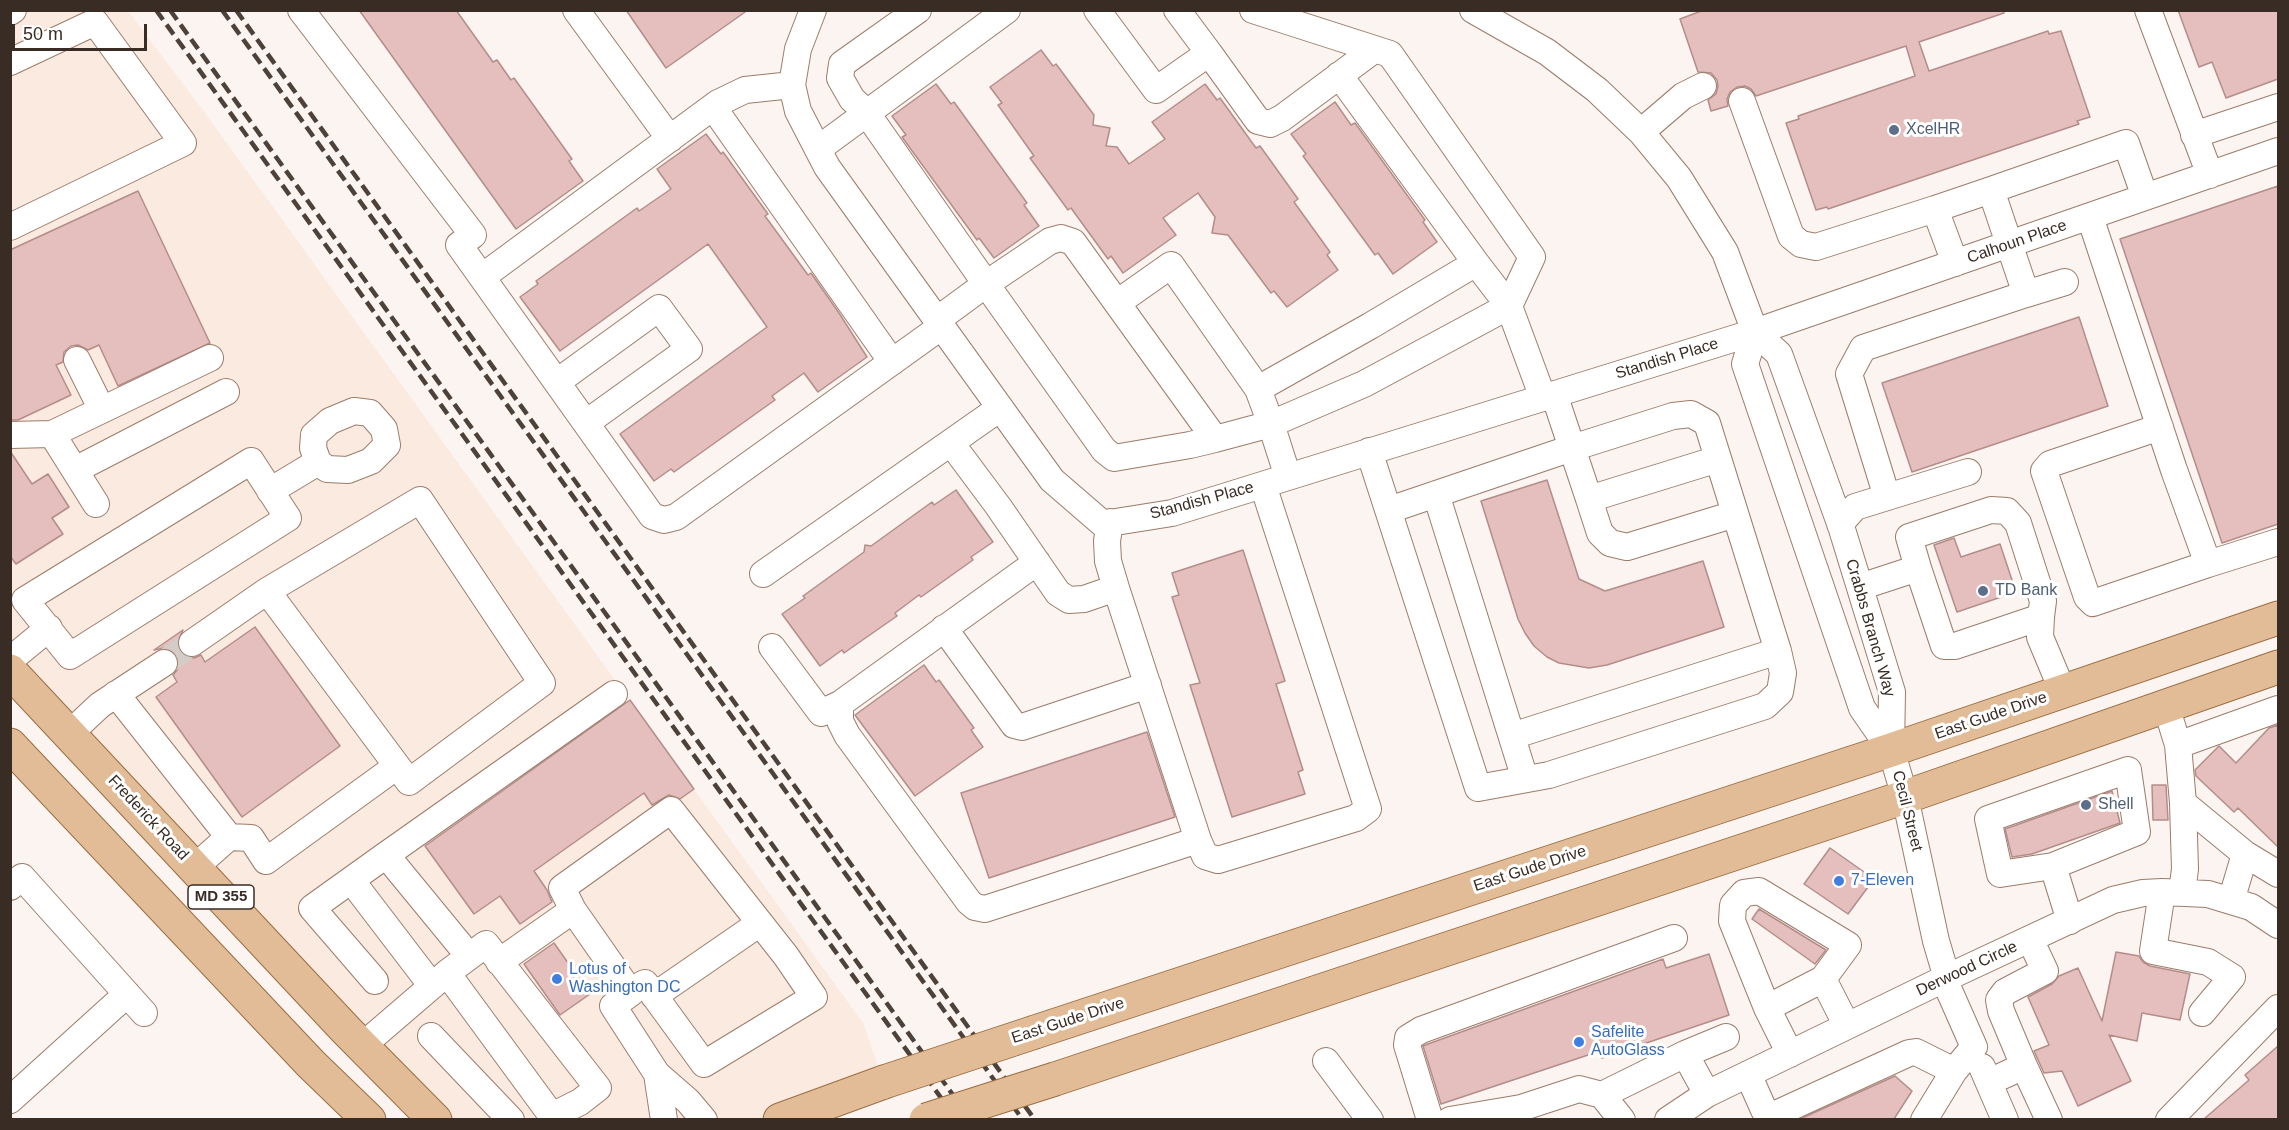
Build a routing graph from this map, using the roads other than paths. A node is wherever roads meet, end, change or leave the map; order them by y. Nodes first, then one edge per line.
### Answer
1 (576, 10) edge
2 (813, 10) edge
3 (918, 10) edge
4 (1007, 10) edge
5 (1097, 10) edge
6 (1177, 10) edge
7 (1254, 10) edge
8 (1473, 10) edge
9 (2148, 10) edge
10 (311, 14) edge
11 (1375, 49) junction
12 (1209, 53) junction
13 (10, 62) edge
14 (1339, 75) junction
15 (792, 85) junction
16 (1703, 86) dead end
17 (1742, 101) dead end
18 (713, 107) junction
19 (2278, 107) edge
20 (866, 112) junction
21 (1641, 132) junction
22 (2194, 135) junction
23 (670, 139) junction
24 (818, 149) junction
25 (2278, 151) edge
26 (2210, 175) junction
27 (1991, 190) junction
28 (2145, 197) junction
29 (1935, 209) junction
30 (2090, 217) junction
31 (10, 227) edge
32 (2010, 244) junction
33 (1476, 263) junction
34 (1955, 263) junction
35 (482, 277) junction
36 (2065, 282) dead end
37 (986, 284) junction
38 (2026, 294) junction
39 (1117, 303) junction
40 (1509, 306) junction
41 (939, 323) junction
42 (1755, 332) junction
43 (210, 358) dead end
44 (77, 360) dead end
45 (892, 362) junction
46 (556, 382) junction
47 (1258, 389) junction
48 (226, 392) dead end
49 (1549, 396) junction
50 (1000, 408) junction
51 (102, 410) junction
52 (586, 423) junction
53 (1271, 424) junction
54 (2160, 427) junction
55 (52, 434) junction
56 (10, 435) edge
57 (1215, 439) junction
58 (951, 443) junction
59 (1572, 448) junction
60 (1369, 451) junction
61 (1718, 459) junction
62 (318, 462) dead end
63 (75, 470) junction
64 (1968, 472) dead end
65 (1288, 477) junction
66 (1263, 485) junction
67 (270, 491) junction
68 (1436, 494) junction
69 (1887, 497) junction
70 (1589, 499) junction
71 (96, 504) dead end
72 (1389, 510) junction
73 (1735, 514) junction
74 (1110, 522) junction
75 (1840, 524) junction
76 (2278, 542) edge
77 (1037, 562) junction
78 (2208, 564) junction
79 (1918, 568) junction
80 (763, 574) dead end
81 (1860, 587) junction
82 (1116, 588) junction
83 (267, 591) junction
84 (2041, 617) junction
85 (2278, 618) edge
86 (49, 628) junction
87 (944, 628) junction
88 (192, 643) tunnel mouth
89 (772, 647) dead end
90 (1778, 651) junction
91 (10, 660) edge
92 (164, 663) tunnel mouth
93 (2278, 668) edge
94 (10, 671) edge
95 (1148, 685) junction
96 (2063, 692) junction
97 (116, 694) junction
98 (614, 694) dead end
99 (840, 704) junction
100 (2166, 706) junction
101 (2278, 709) edge
102 (69, 734) junction
103 (1512, 736) junction
104 (2178, 745) junction
105 (10, 746) edge
106 (1891, 750) junction
107 (397, 766) junction
108 (1525, 779) junction
109 (1905, 797) junction
110 (2183, 803) junction
111 (229, 837) junction
112 (1197, 840) junction
113 (2245, 854) junction
114 (386, 855) junction
115 (2054, 866) junction
116 (194, 868) junction
117 (2278, 874) edge
118 (351, 880) junction
119 (10, 887) edge
120 (2172, 892) junction
121 (2231, 901) junction
122 (573, 910) junction
123 (2070, 921) junction
124 (760, 923) junction
125 (2278, 925) edge
126 (1674, 938) dead end
127 (2030, 939) junction
128 (469, 956) junction
129 (499, 962) junction
130 (1945, 978) junction
131 (439, 979) junction
132 (1823, 979) junction
133 (375, 981) dead end
134 (127, 994) junction
135 (642, 994) junction
136 (1767, 1008) junction
137 (2278, 1008) edge
138 (144, 1013) dead end
139 (2202, 1013) dead end
140 (1847, 1026) junction
141 (431, 1036) dead end
142 (1726, 1036) dead end
143 (362, 1046) junction
144 (1974, 1047) junction
145 (1685, 1054) junction
146 (1790, 1054) junction
147 (1326, 1061) dead end
148 (2024, 1066) junction
149 (1954, 1071) junction
150 (657, 1074) junction
151 (1748, 1074) junction
152 (1989, 1082) junction
153 (1707, 1094) junction
154 (10, 1100) edge
155 (1608, 1110) edge
156 (1523, 1114) edge
157 (365, 1117) edge
158 (545, 1118) edge
159 (435, 1119) edge
160 (511, 1119) edge
161 (663, 1119) edge
162 (704, 1119) edge
163 (780, 1119) edge
164 (926, 1119) edge
165 (1370, 1119) edge
166 (1430, 1119) edge
167 (1450, 1119) edge
168 (1668, 1119) edge
169 (1924, 1119) edge
170 (2005, 1119) edge
171 (2049, 1119) edge
172 (2169, 1119) edge

1 - 23 street
2 - 15 street
3 - 20 street
4 - 20 street
5 - 12 street
6 - 12 street
7 - 11 street
8 - 21 street, Crabbs Branch Way
9 - 22 street
10 - 35 street
11 - 14 street
11 - 40 street
12 - 14 street
13 - 31 street
14 - 33 street
15 - 18 street
15 - 24 street
16 - 21 street
17 - 29 street
18 - 23 street
18 - 45 street
19 - 22 street
20 - 24 street
20 - 37 street
21 - 42 street, Crabbs Branch Way
22 - 26 street
23 - 35 street
24 - 41 street
25 - 26 street, Calhoun Place
26 - 28 street, Calhoun Place
27 - 28 street
27 - 29 street
27 - 32 street
28 - 30 street, Calhoun Place
29 - 34 street
30 - 32 street, Calhoun Place
30 - 54 street
32 - 34 street, Calhoun Place
32 - 38 street
33 - 40 street
33 - 47 street
34 - 42 street, Calhoun Place
35 - 46 street
36 - 38 street
37 - 39 street
37 - 41 street
37 - 57 street
38 - 69 street
39 - 47 street
39 - 57 street
40 - 49 street
40 - 53 street
41 - 45 street
41 - 50 street
42 - 49 street, Standish Place
42 - 75 street, Crabbs Branch Way
42 - 106 street, Crabbs Branch Way
43 - 51 street
44 - 51 street
45 - 52 street
46 - 52 street
46 - 52 street
47 - 53 street
48 - 63 street
49 - 59 street
49 - 60 street, Standish Place
50 - 58 street
50 - 74 street
51 - 55 street
53 - 57 street
53 - 65 street
54 - 78 street
54 - 78 street
55 - 56 street
55 - 63 street
58 - 77 street
58 - 80 street
59 - 61 street
59 - 68 street
59 - 70 street
60 - 65 street, Standish Place
60 - 72 street
61 - 70 street
61 - 73 street
62 - 67 street
63 - 71 street
64 - 69 street
65 - 66 street, Standish Place
66 - 74 street, Standish Place
66 - 112 street
67 - 86 street
67 - 86 street
68 - 72 street
68 - 103 street
69 - 75 street
70 - 73 street
72 - 108 street
73 - 90 street
74 - 82 street
75 - 81 street, Crabbs Branch Way
76 - 78 street
77 - 82 street
77 - 87 street
79 - 81 street
79 - 84 street
79 - 84 street
81 - 106 street, Crabbs Branch Way
82 - 95 street
83 - 88 street
83 - 107 street
83 - 107 street
84 - 96 street
85 - 96 main road, East Gude Drive
86 - 91 street
87 - 95 street
87 - 99 street
89 - 99 street
90 - 103 street
90 - 108 street
92 - 97 street
93 - 100 main road
94 - 102 main road, Frederick Road / MD 355
95 - 112 street
96 - 106 main road, East Gude Drive
97 - 102 street
97 - 111 street
98 - 114 street
99 - 112 street
100 - 104 street
100 - 109 main road
101 - 104 street
102 - 116 main road, Frederick Road / MD 355
103 - 108 street
104 - 110 street
105 - 157 main road, MD 355
106 - 109 street, Cecil Street
106 - 163 main road, East Gude Drive, bridge
107 - 111 street
109 - 130 street, Cecil Street
109 - 164 main road, bridge
110 - 113 street
110 - 120 street
111 - 116 street
113 - 117 street
113 - 121 street
114 - 118 street
114 - 128 street
115 - 115 street
115 - 123 street
116 - 143 main road, Frederick Road / MD 355
118 - 131 street
118 - 133 street
119 - 134 street
120 - 121 street, Derwood Circle
120 - 123 street, Derwood Circle
120 - 139 street
121 - 125 street, Derwood Circle
122 - 124 street
122 - 129 street
122 - 135 street
123 - 127 street, Derwood Circle
124 - 135 street
124 - 135 street
126 - 166 street
127 - 130 street, Derwood Circle
127 - 148 street
128 - 129 street
128 - 131 street
129 - 158 street
130 - 140 street, Derwood Circle
130 - 144 street, Cecil Street
131 - 143 street
131 - 158 street
132 - 136 street
132 - 136 street
132 - 140 street
134 - 138 street
134 - 154 street
135 - 150 street
136 - 146 street
137 - 172 street
140 - 146 street, Derwood Circle
141 - 160 street
142 - 145 street
143 - 159 main road, Frederick Road / MD 355
144 - 149 street
144 - 152 street, Cecil Street
145 - 153 street
145 - 155 street
146 - 151 street, Derwood Circle
147 - 165 street
148 - 152 street
148 - 171 street
149 - 151 street
149 - 169 street
150 - 161 street
150 - 162 street
151 - 153 street, Derwood Circle
152 - 170 street, Cecil Street
153 - 168 street, Derwood Circle
155 - 156 street
156 - 167 street

